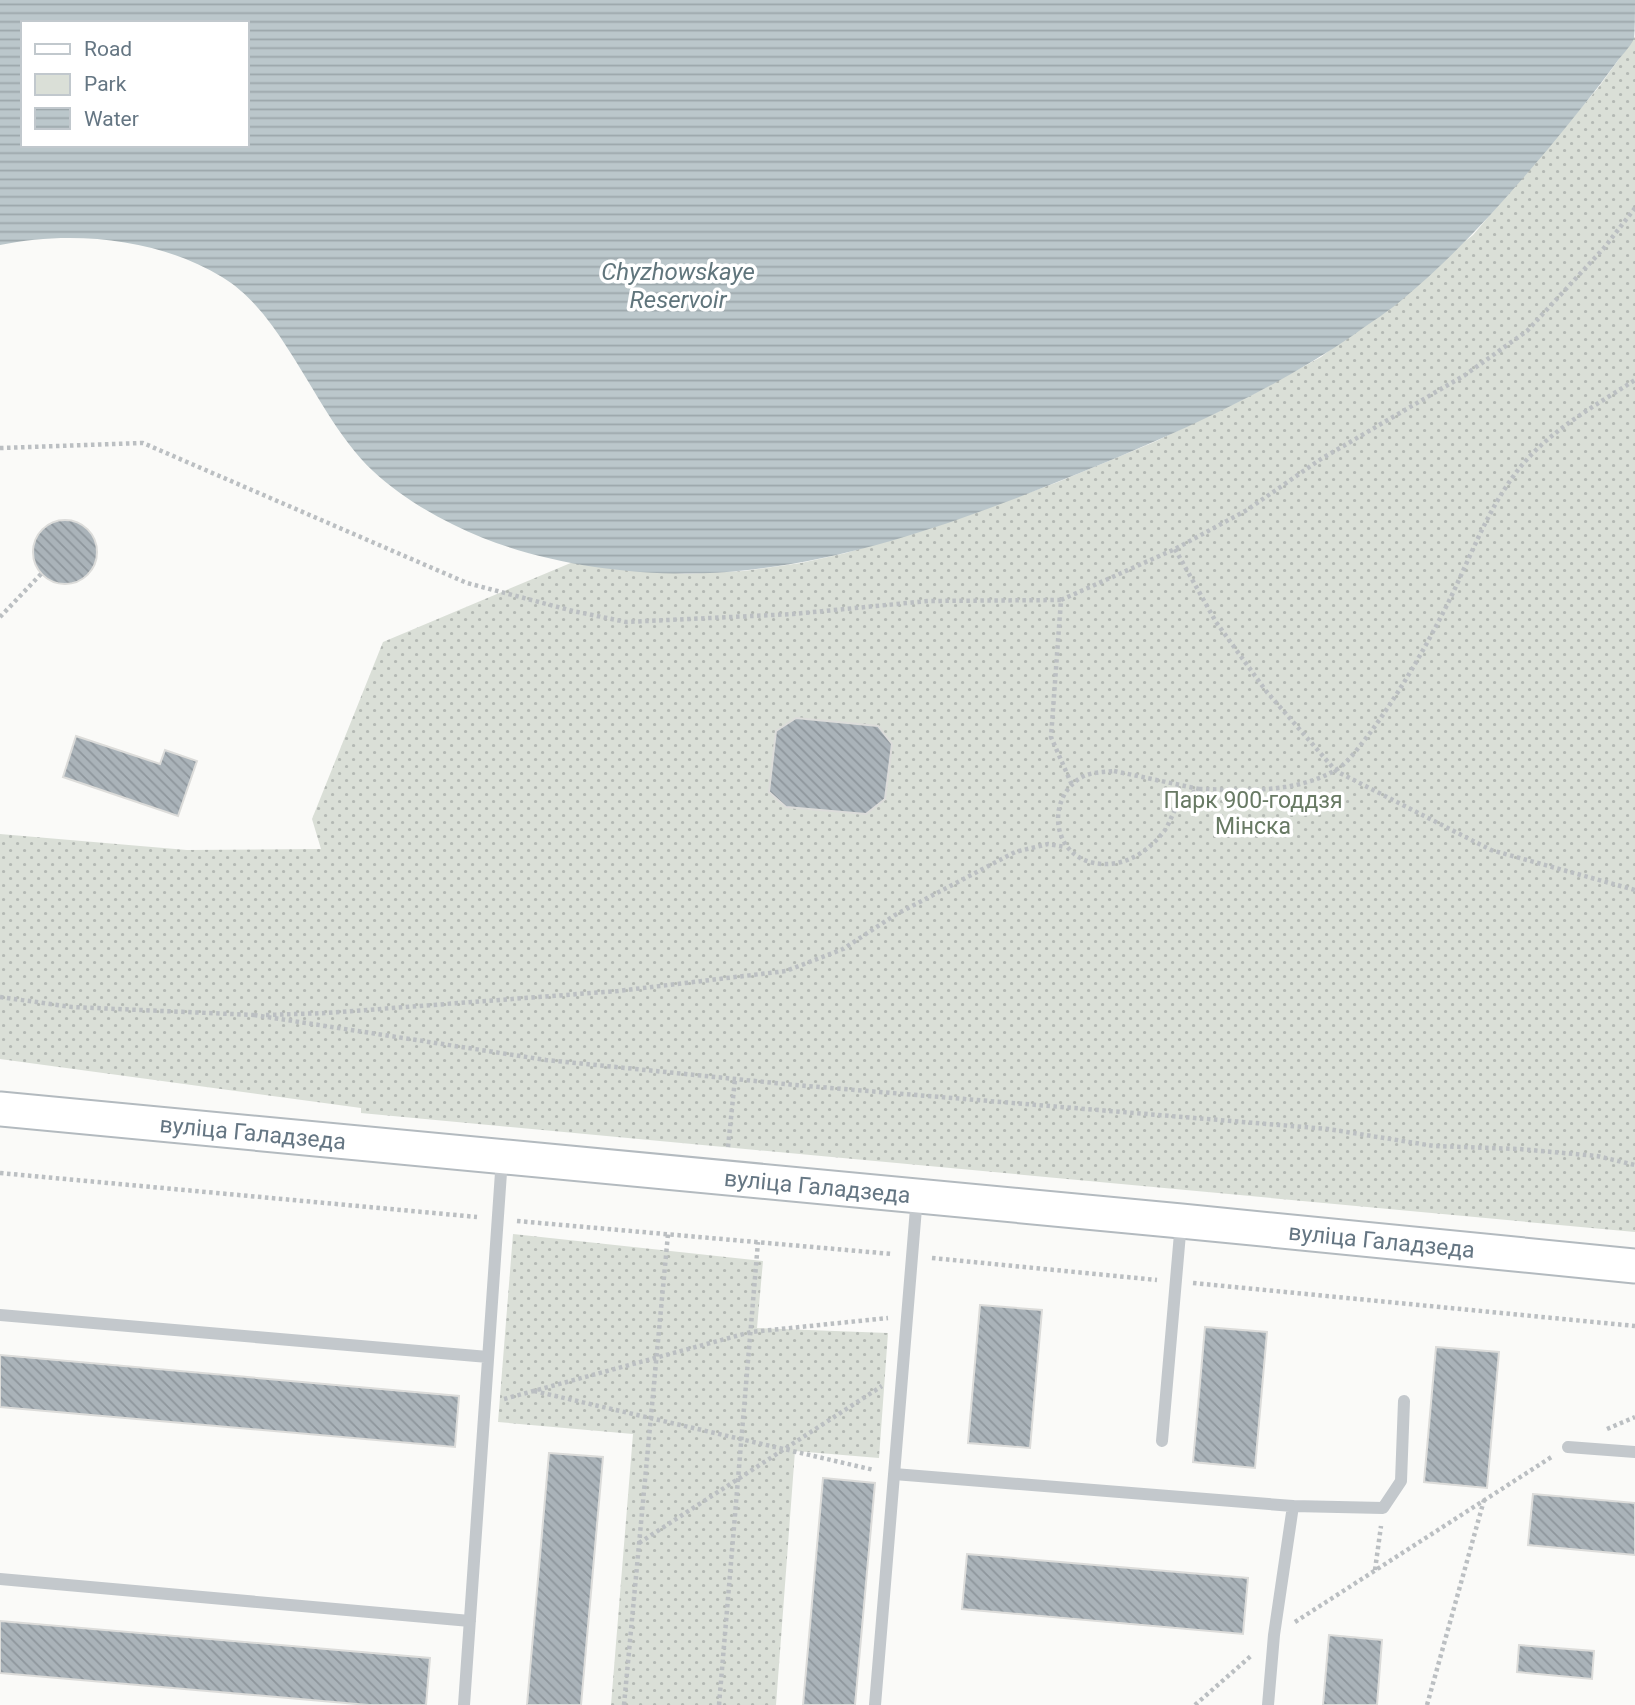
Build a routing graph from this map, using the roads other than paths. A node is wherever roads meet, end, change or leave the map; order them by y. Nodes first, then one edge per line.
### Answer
1 (0, 1109) edge
2 (502, 1158) junction
3 (917, 1196) junction
4 (1181, 1221) junction
5 (1635, 1266) edge
6 (0, 1315) edge
7 (488, 1357) junction
8 (1405, 1401) dead end
9 (1163, 1441) dead end
10 (1568, 1447) road end
11 (1635, 1452) edge
12 (894, 1474) junction
13 (1293, 1506) junction
14 (0, 1579) edge
15 (470, 1621) junction
16 (464, 1705) edge
17 (875, 1705) edge
18 (1268, 1705) edge

1 - 2 street, вуліца Галадзеда
2 - 3 street, вуліца Галадзеда
2 - 7 lane
3 - 4 street, вуліца Галадзеда
3 - 12 lane
4 - 5 street, вуліца Галадзеда
4 - 9 lane
6 - 7 lane
7 - 15 lane
8 - 13 lane
10 - 11 lane
12 - 13 lane
12 - 17 lane
13 - 18 lane
14 - 15 lane
15 - 16 lane

